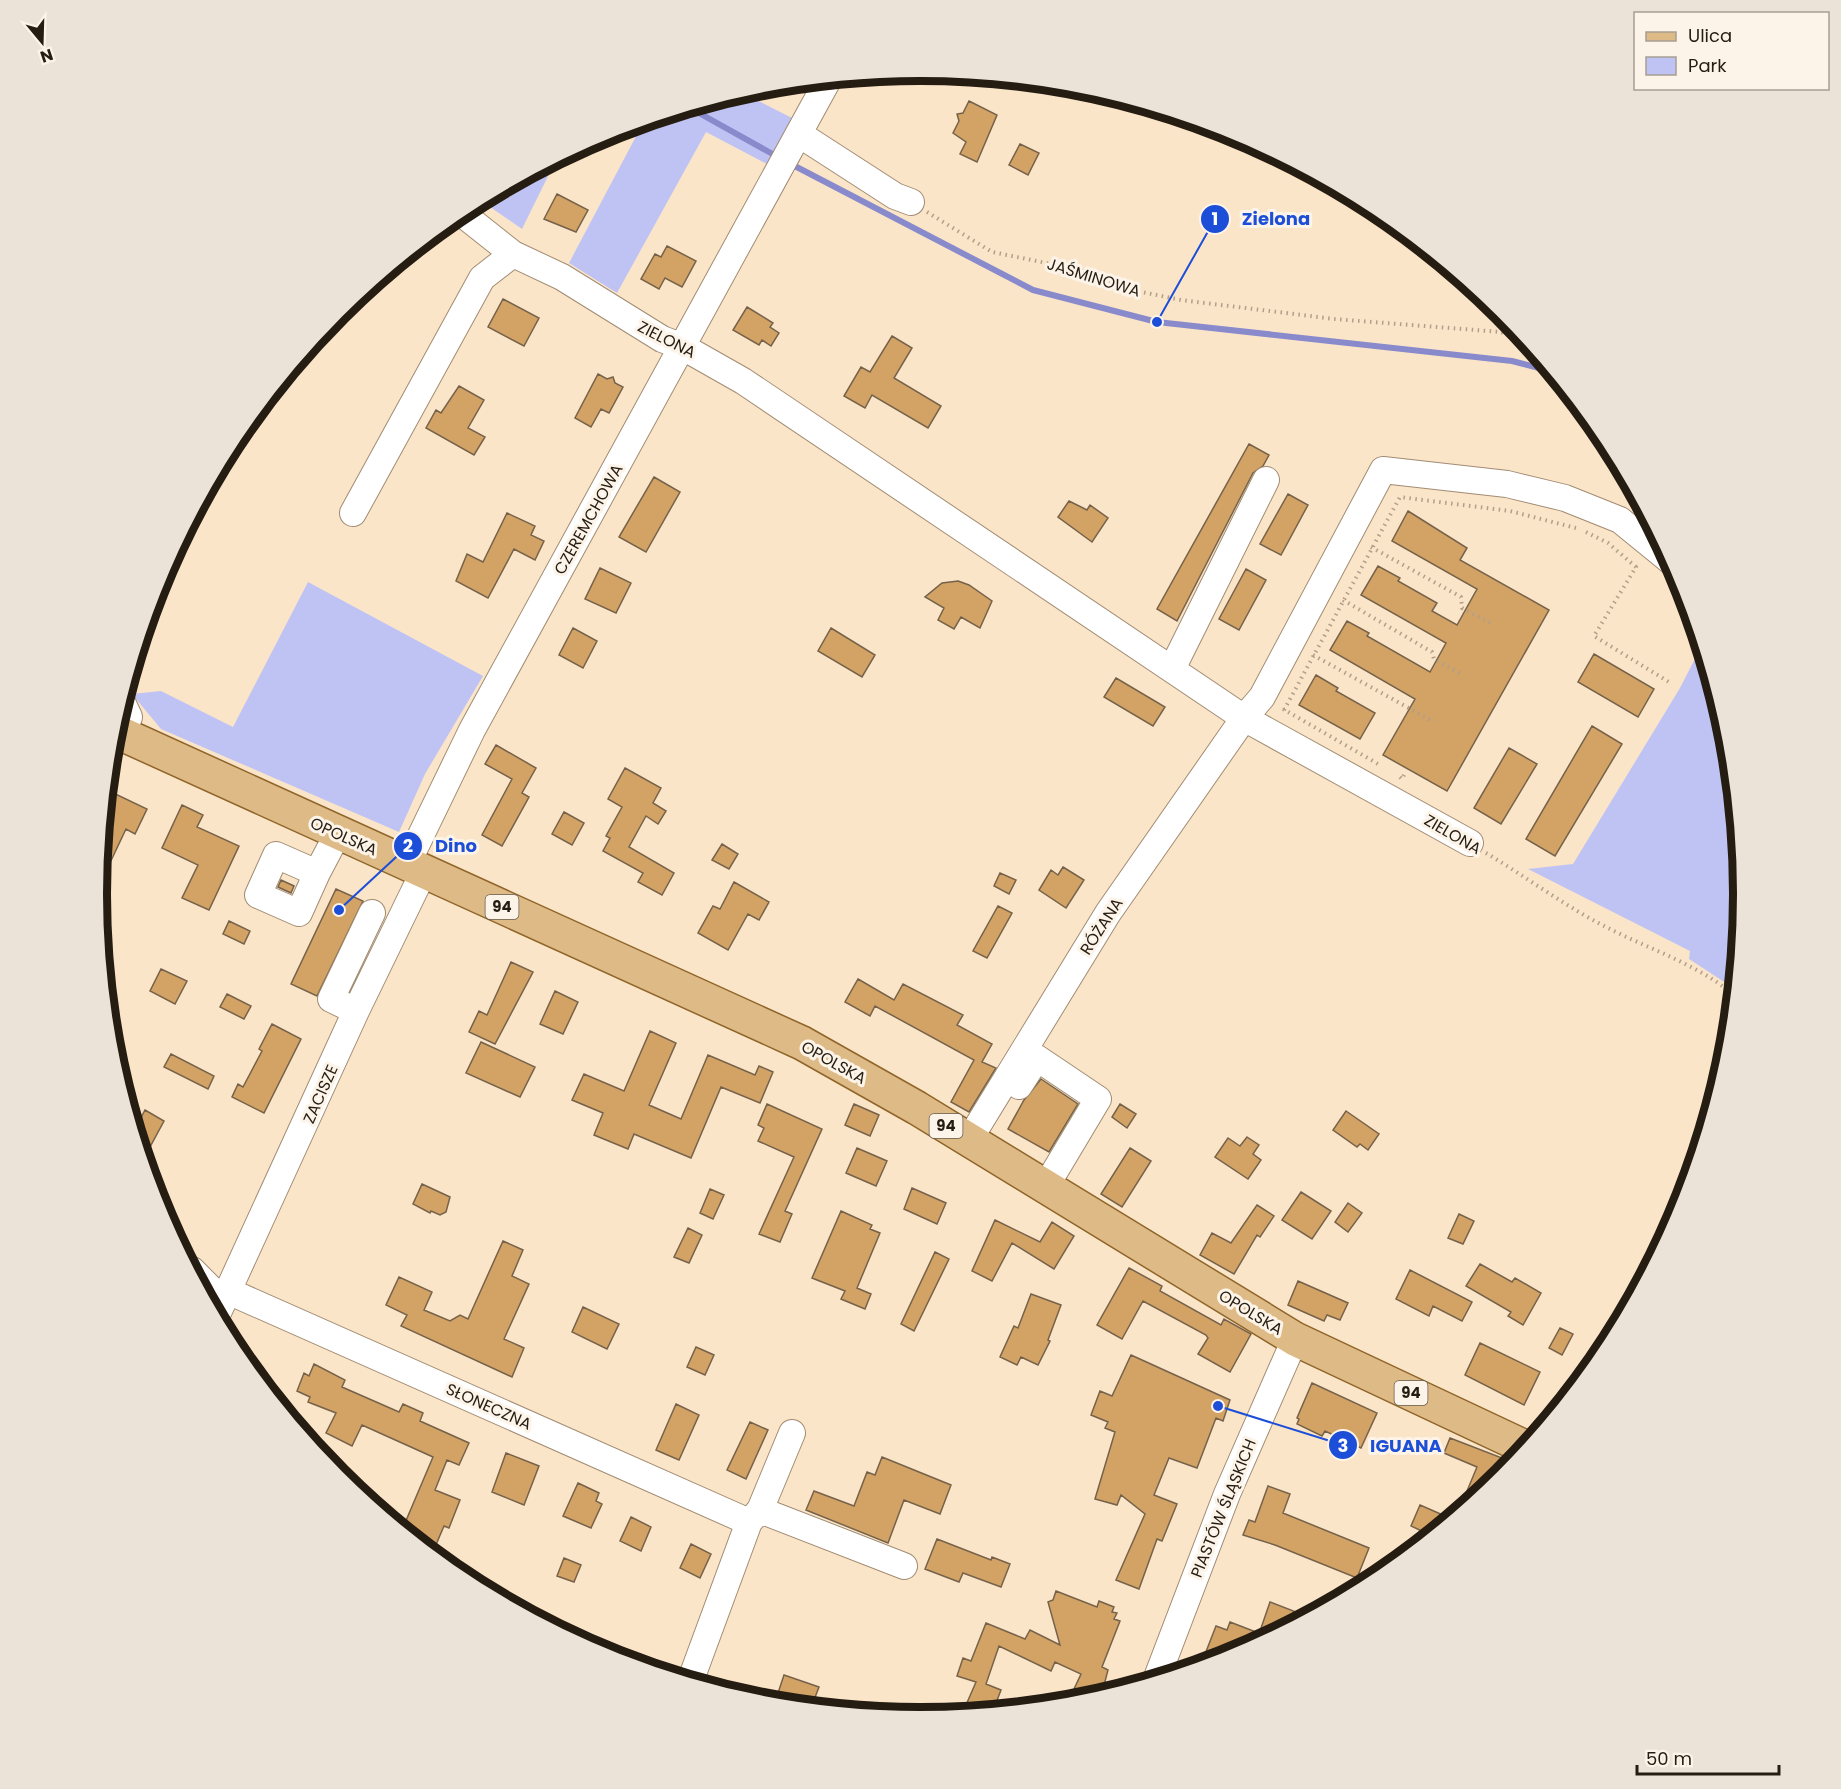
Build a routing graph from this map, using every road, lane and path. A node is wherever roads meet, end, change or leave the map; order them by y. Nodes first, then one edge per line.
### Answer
1 (824, 87) edge
2 (795, 140) junction
3 (911, 202) joint
4 (468, 219) edge
5 (513, 254) junction
6 (1513, 337) edge
7 (683, 346) junction
8 (1266, 480) dead end
9 (353, 513) dead end
10 (1349, 536) junction
11 (1372, 548) junction
12 (1657, 550) edge
13 (1322, 588) junction
14 (1344, 601) junction
15 (1490, 623) dead end
16 (1292, 643) junction
17 (1314, 655) junction
18 (1173, 669) junction
19 (1461, 674) dead end
20 (1669, 682) dead end
21 (1262, 697) junction
22 (1284, 710) junction
23 (1244, 718) junction
24 (1434, 722) dead end
25 (123, 734) edge
26 (1383, 767) dead end
27 (1406, 771) dead end
28 (1392, 773) dead end
29 (338, 833) junction
30 (1470, 843) joint
31 (415, 867) junction
32 (311, 887) junction
33 (372, 913) dead end
34 (1728, 991) edge
35 (356, 1011) junction
36 (975, 1144) junction
37 (1046, 1186) junction
38 (210, 1290) edge
39 (222, 1303) edge
40 (1295, 1338) junction
41 (792, 1433) dead end
42 (1520, 1444) edge
43 (754, 1516) junction
44 (904, 1566) dead end
45 (1159, 1672) edge
46 (693, 1675) edge

1 - 2 street
2 - 3 street
2 - 7 street, CZEREMCHOWA
3 - 6 path, JAŚMINOWA
4 - 5 street, ZIELONA
5 - 7 street, ZIELONA
5 - 9 street
7 - 18 street, ZIELONA
7 - 31 street, CZEREMCHOWA
8 - 18 street
10 - 11 path
10 - 12 street, RÓŻANA
10 - 13 street, RÓŻANA
11 - 14 path
11 - 15 path
11 - 20 path
13 - 14 path
13 - 16 street, RÓŻANA
14 - 17 path
14 - 19 path
16 - 17 path
16 - 21 street, RÓŻANA
17 - 22 path
17 - 24 path
18 - 23 street, ZIELONA
21 - 22 path
21 - 23 street, RÓŻANA
22 - 26 path
23 - 30 street, ZIELONA
23 - 36 street, RÓŻANA
25 - 29 main road, OPOLSKA / 94
27 - 28 path
29 - 31 main road, OPOLSKA / 94
29 - 32 street
30 - 34 path, ZIELONA
31 - 35 street, ZACISZE
31 - 36 main road, OPOLSKA / 94
32 - 32 street
33 - 35 street
35 - 39 street, ZACISZE
36 - 37 main road, OPOLSKA / 94
36 - 37 street
37 - 40 main road, OPOLSKA / 94
38 - 39 street
39 - 43 street, SŁONECZNA
40 - 42 main road, OPOLSKA / 94
40 - 45 street, PIASTÓW ŚLĄSKICH
41 - 43 street
43 - 44 street, SŁONECZNA
43 - 46 street

